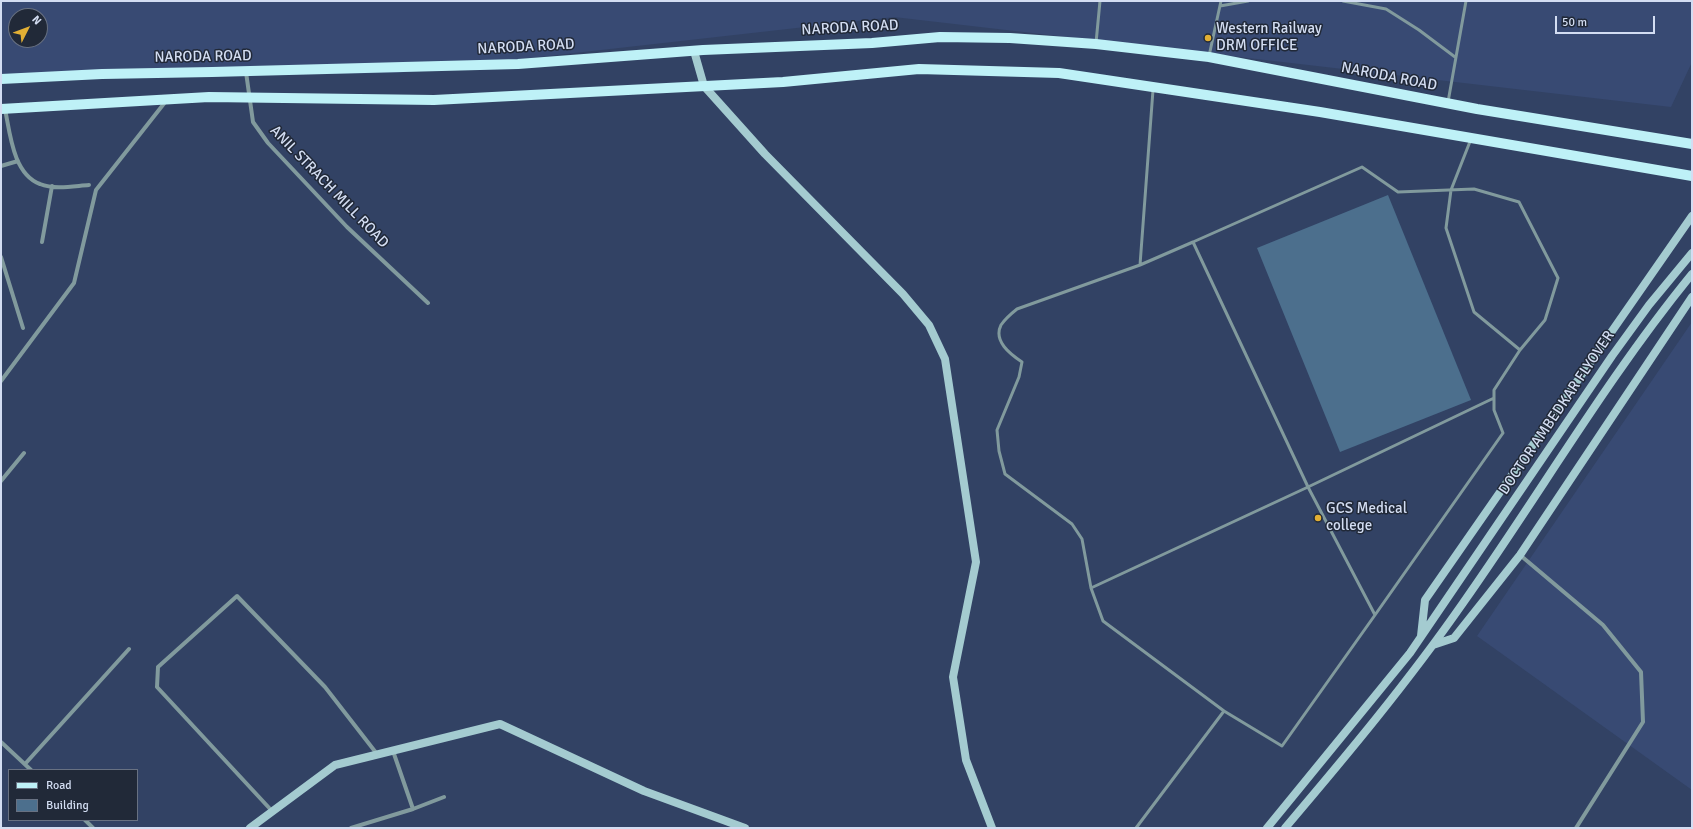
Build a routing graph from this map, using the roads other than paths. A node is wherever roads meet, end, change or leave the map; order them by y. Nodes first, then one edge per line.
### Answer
1 (1100, 1) edge
2 (1221, 1) edge
3 (1248, 1) edge
4 (1343, 1) edge
5 (1466, 1) edge
6 (1220, 6) junction
7 (1096, 44) junction
8 (694, 51) junction
9 (1209, 57) junction
10 (1455, 57) junction
11 (246, 71) junction
12 (1, 79) edge
13 (704, 86) junction
14 (1154, 86) junction
15 (248, 98) junction
16 (167, 100) junction
17 (1448, 103) junction
18 (3, 109) edge
19 (1472, 138) junction
20 (1692, 144) edge
21 (18, 161) junction
22 (1, 166) edge
23 (1692, 176) edge
24 (89, 185) dead end
25 (52, 186) junction
26 (1451, 190) junction
27 (1692, 216) edge
28 (42, 242) dead end
29 (1193, 242) junction
30 (1692, 253) edge
31 (1, 257) edge
32 (1140, 265) junction
33 (1692, 274) edge
34 (1692, 297) edge
35 (428, 303) dead end
36 (23, 328) dead end
37 (1520, 350) junction
38 (1, 381) edge
39 (1494, 398) junction
40 (24, 453) dead end
41 (1, 481) edge
42 (1308, 487) junction
43 (1520, 555) junction
44 (1091, 588) junction
45 (1375, 615) junction
46 (1421, 637) junction
47 (1432, 645) junction
48 (129, 649) dead end
49 (1224, 711) junction
50 (1, 742) edge
51 (393, 750) junction
52 (377, 754) junction
53 (24, 764) junction
54 (30, 769) edge
55 (444, 797) dead end
56 (413, 809) junction
57 (272, 811) junction
58 (86, 821) edge
59 (94, 828) edge
60 (250, 828) edge
61 (351, 828) edge
62 (745, 828) edge
63 (992, 828) edge
64 (1136, 828) edge
65 (1267, 828) edge
66 (1285, 828) edge
67 (1576, 828) edge

1 - 7 lane
2 - 6 lane
3 - 6 lane
4 - 10 lane
5 - 10 lane
6 - 9 lane
7 - 8 main road, NARODA ROAD
7 - 9 main road, NARODA ROAD
8 - 11 main road, NARODA ROAD
8 - 13 street
9 - 17 main road, NARODA ROAD
10 - 17 lane
11 - 12 main road, NARODA ROAD
11 - 15 street, ANIL STRACH MILL ROAD
13 - 14 main road
13 - 15 main road
13 - 63 street
14 - 19 main road
14 - 32 lane
15 - 16 main road
15 - 35 street, ANIL STRACH MILL ROAD
16 - 18 main road
16 - 38 street
17 - 20 main road, NARODA ROAD
18 - 21 street
19 - 23 main road
19 - 26 lane
21 - 22 street
21 - 25 street
24 - 25 street
25 - 28 street
26 - 29 lane
26 - 37 lane
26 - 37 lane
27 - 46 street
29 - 32 lane
29 - 42 lane
30 - 46 street, DOCTOR AMBEDKAR FLYOVER
31 - 36 street
32 - 44 lane
33 - 47 street, DOCTOR AMBEDKAR FLYOVER
34 - 43 street
37 - 39 lane
39 - 42 lane
39 - 45 lane
40 - 41 street
42 - 44 lane
42 - 45 lane
43 - 47 street
43 - 67 street
44 - 49 lane
45 - 49 lane
46 - 65 street, DOCTOR AMBEDKAR FLYOVER
47 - 66 street, DOCTOR AMBEDKAR FLYOVER
48 - 53 street
49 - 64 lane
50 - 53 street
51 - 52 street
51 - 56 street
51 - 62 street
52 - 57 street
52 - 57 street
53 - 54 street
55 - 56 street
56 - 61 street
57 - 60 street
58 - 59 street

